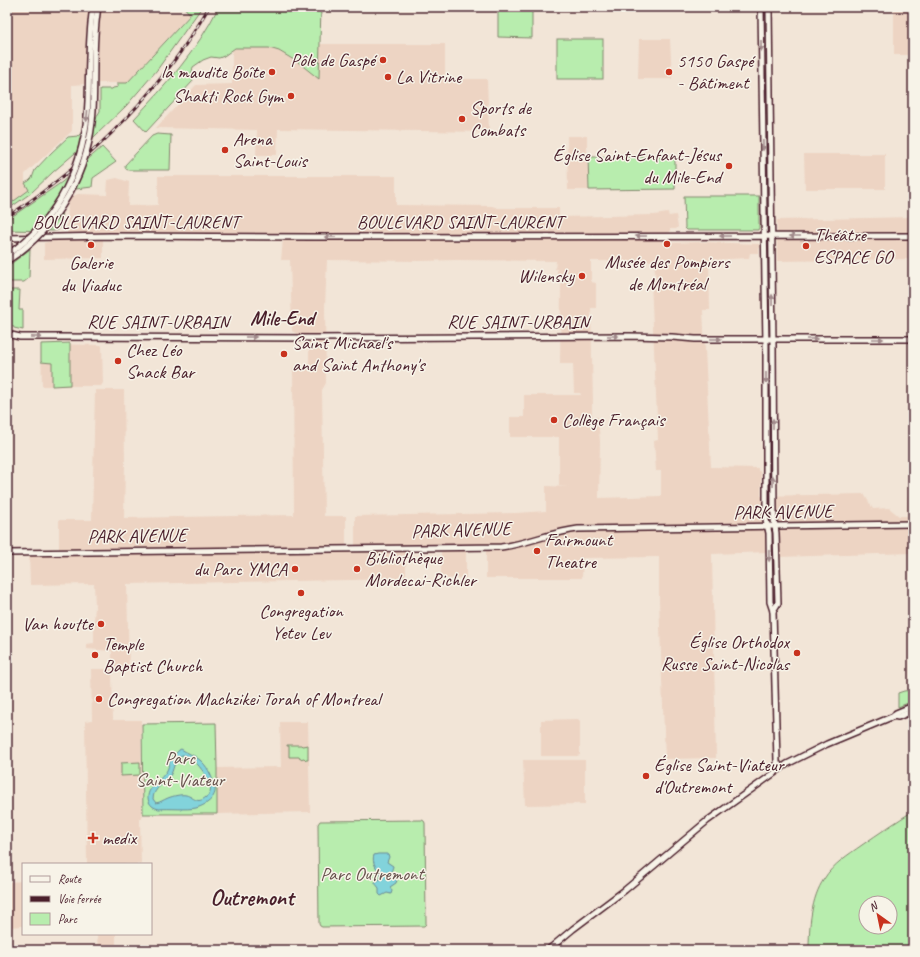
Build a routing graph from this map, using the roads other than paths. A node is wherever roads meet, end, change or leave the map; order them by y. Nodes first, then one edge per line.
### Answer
1 (93, 7) edge
2 (98, 7) edge
3 (761, 7) edge
4 (769, 7) edge
5 (764, 236) junction
6 (772, 236) junction
7 (913, 236) edge
8 (7, 238) edge
9 (7, 255) edge
10 (7, 261) edge
11 (7, 334) edge
12 (766, 339) junction
13 (773, 339) junction
14 (913, 339) edge
15 (913, 524) edge
16 (775, 526) junction
17 (767, 527) junction
18 (7, 553) edge
19 (773, 611) junction
20 (913, 706) edge
21 (913, 711) edge
22 (894, 716) junction
23 (781, 768) junction
24 (548, 950) edge

1 -> 9 main road, bridge
2 - 10 main road, bridge
3 -> 5 main road
4 - 6 main road
5 - 6 main road, BOULEVARD SAINT-LAURENT
5 -> 8 main road, BOULEVARD SAINT-LAURENT
5 - 12 main road
7 -> 6 main road, BOULEVARD SAINT-LAURENT
13 -> 6 main road
11 -> 12 main road, RUE SAINT-URBAIN
12 - 13 main road, RUE SAINT-URBAIN
12 -> 17 main road
13 -> 14 main road, RUE SAINT-URBAIN
16 -> 13 main road
15 - 16 main road, PARK AVENUE
16 - 17 main road, PARK AVENUE
16 - 19 main road
17 - 18 main road, PARK AVENUE
17 -> 19 main road
19 - 23 main road
20 - 22 main road
21 - 22 main road
22 - 23 main road
23 - 24 main road

